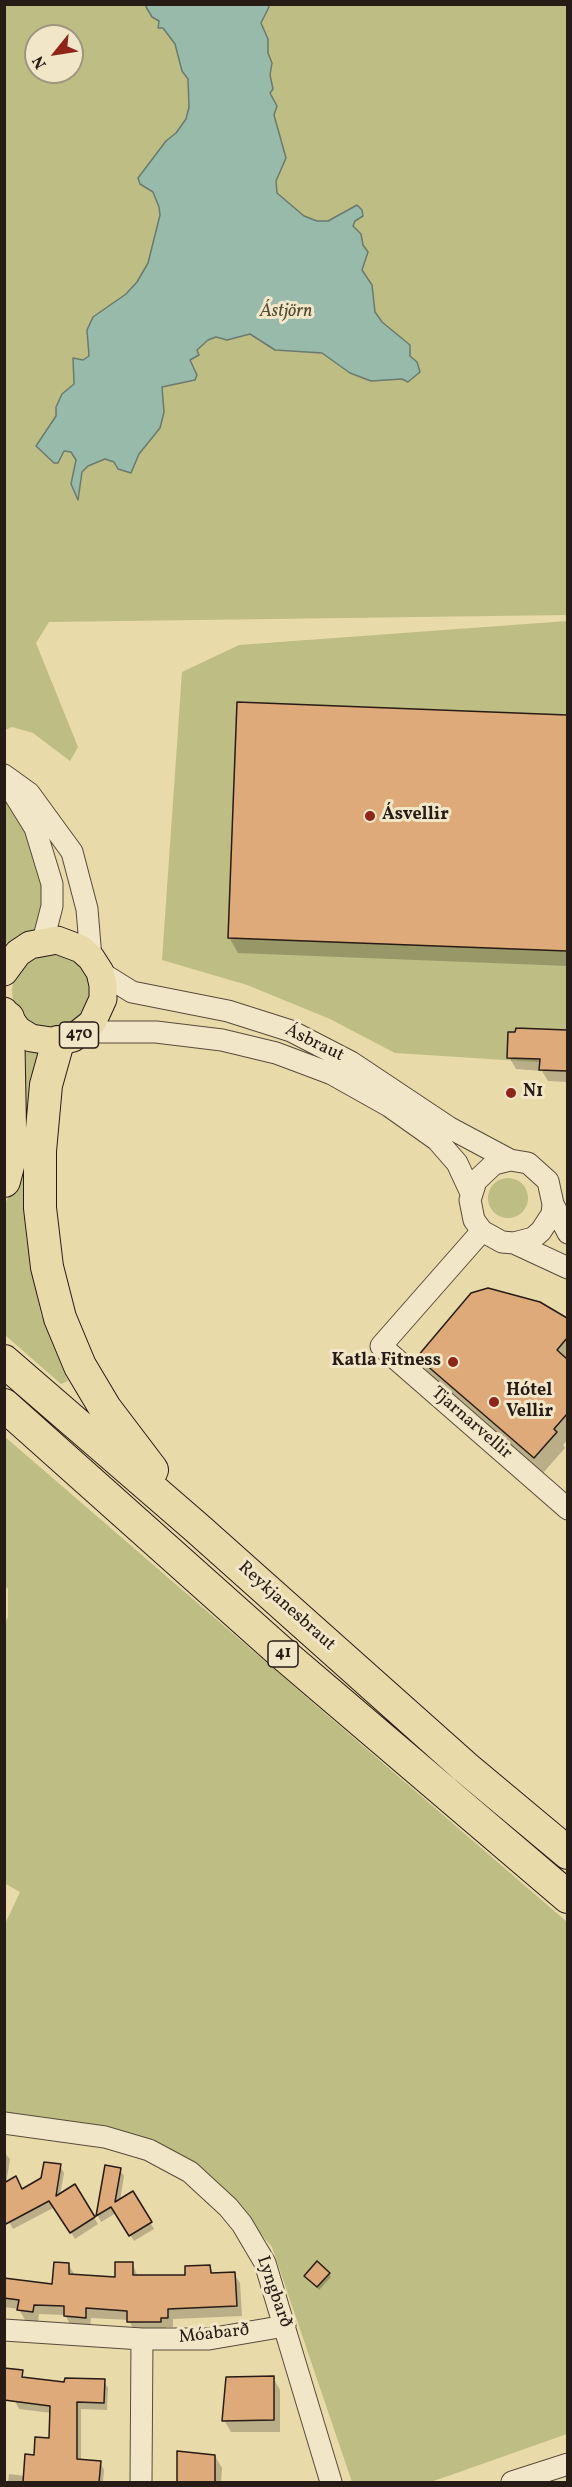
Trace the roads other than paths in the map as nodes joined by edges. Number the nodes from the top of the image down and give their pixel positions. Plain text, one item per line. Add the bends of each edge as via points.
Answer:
1 (4, 776) edge
2 (26, 944) edge
3 (95, 965) junction
4 (4, 972) edge
5 (6, 1015) edge
6 (70, 1037) junction
7 (510, 1160) junction
8 (4, 1181) edge
9 (471, 1192) junction
10 (554, 1204) junction
11 (482, 1231) junction
12 (567, 1233) edge
13 (514, 1243) junction
14 (567, 1268) edge
15 (4, 1361) edge
16 (4, 1405) edge
17 (567, 1509) edge
18 (197, 1528) junction
19 (567, 1853) edge
20 (567, 1897) edge
21 (4, 2123) edge
22 (285, 2326) junction
23 (4, 2331) edge
24 (142, 2339) junction
25 (562, 2471) edge
26 (141, 2482) edge
27 (331, 2482) edge
28 (512, 2482) edge

1 - 2 street via 35,828 52,884 52,906
1 - 3 street via 29,793 72,852 87,909
2 - 3 main road via 70,943
2 - 4 main road
3 - 6 main road, 470 via 103,985 99,1011
3 - 7 street, Ásbraut via 132,992 228,1011 291,1031 351,1062 450,1128
5 - 6 main road, 470 via 31,1038
5 - 8 highway via 10,1127
6 - 9 street, Ásbraut via 132,1031 188,1035 248,1046 310,1065 367,1092 437,1140 457,1163
6 - 18 highway via 46,1085 40,1151 42,1238 53,1295 69,1343 92,1387
7 - 9 street via 483,1172
7 - 10 street via 528,1163 543,1174
9 - 11 street via 471,1208
10 - 12 street
10 - 13 street via 541,1231 524,1242
11 - 13 street via 491,1238
11 - 17 street, Tjarnarvellir via 381,1346
13 - 14 street
15 - 18 highway, Reykjanesbraut / 41
16 - 20 highway, Reykjanesbraut / 41 via 283,1654
18 - 19 highway, Reykjanesbraut / 41
21 - 22 street, Lyngbarð via 127,2142 190,2172 228,2207 254,2243 273,2284
22 - 24 street, Móabarð via 209,2339
22 - 27 street, Lyngbarð
23 - 24 street, Móabarð
24 - 26 street
25 - 28 street

